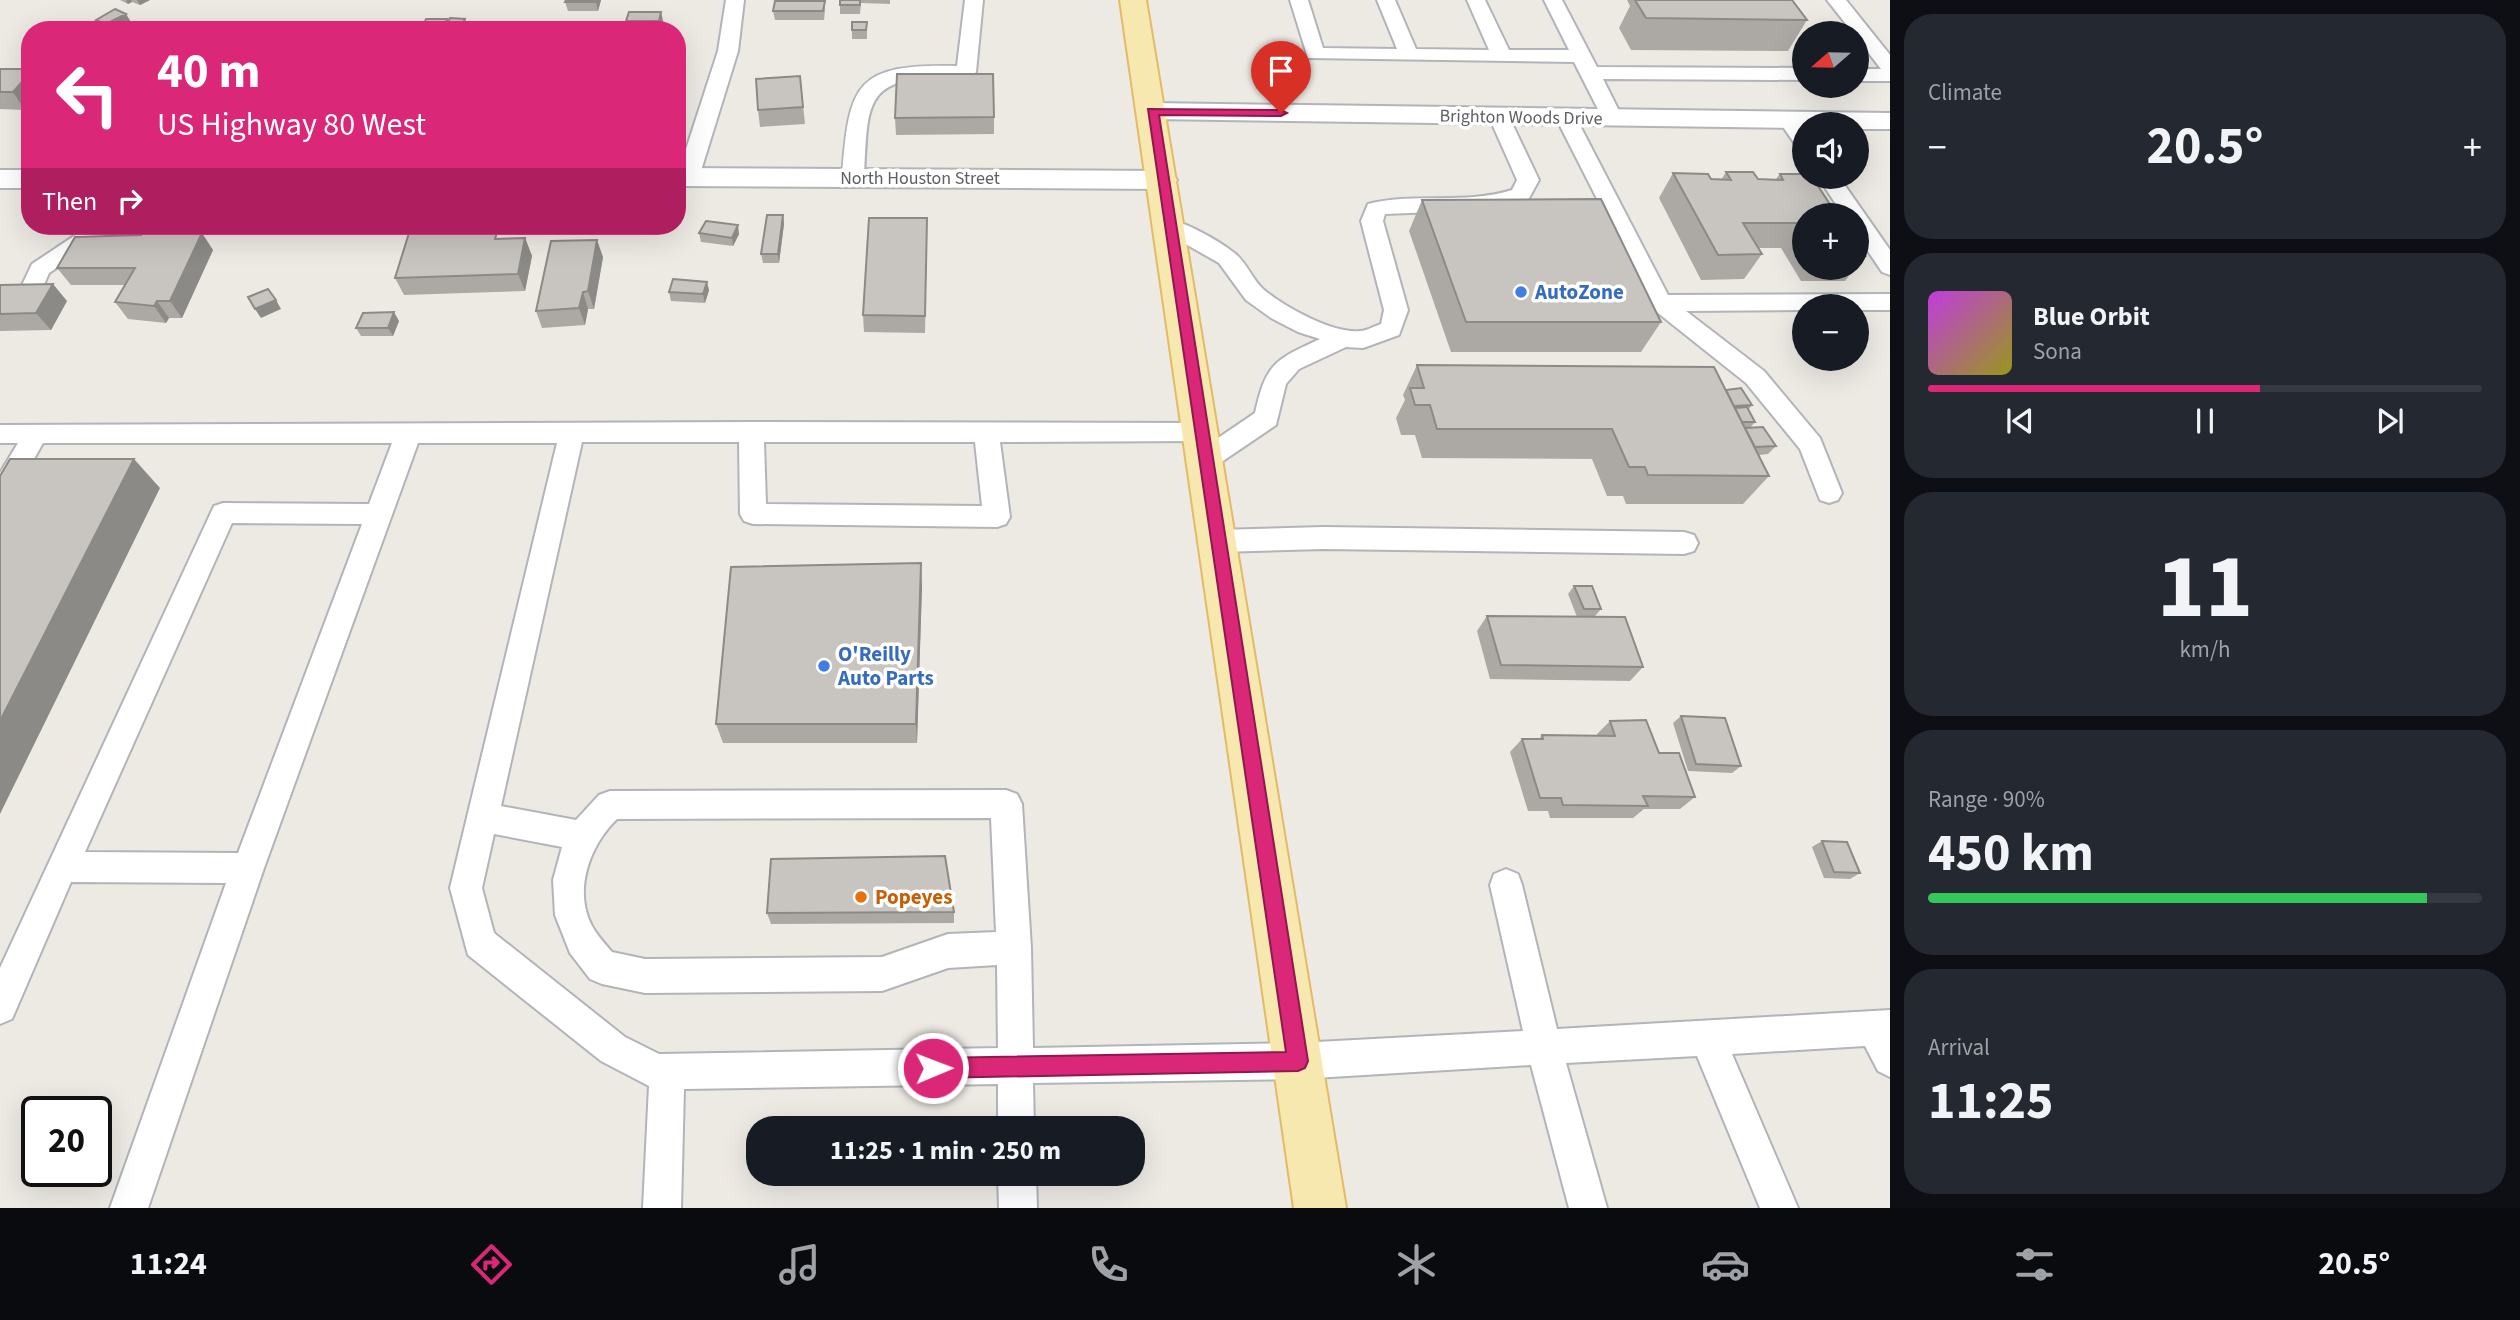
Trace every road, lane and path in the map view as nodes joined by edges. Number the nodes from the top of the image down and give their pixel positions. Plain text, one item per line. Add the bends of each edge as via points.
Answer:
1 (735, 0) edge
2 (974, 0) edge
3 (1133, 0) edge
4 (1298, 0) edge
5 (1386, 0) edge
6 (1476, 0) edge
7 (1553, 0) edge
8 (1836, 0) edge
9 (1409, 55) junction
10 (1502, 56) junction
11 (1586, 65) junction
12 (1890, 68) edge
13 (1792, 74) edge
14 (1869, 75) edge
15 (1890, 75) edge
16 (1152, 111) junction
17 (1499, 117) junction
18 (1566, 118) junction
19 (1613, 119) junction
20 (1890, 121) edge
21 (1869, 123) edge
22 (1792, 132) edge
23 (686, 166) edge
24 (686, 177) edge
25 (853, 178) junction
26 (0, 179) edge
27 (21, 179) edge
28 (1162, 180) junction
29 (1169, 225) junction
30 (91, 235) edge
31 (107, 235) edge
32 (1869, 236) edge
33 (95, 254) edge
34 (1890, 267) edge
35 (26, 302) edge
36 (1890, 302) edge
37 (1661, 303) junction
38 (1343, 338) junction
39 (751, 431) junction
40 (986, 431) junction
41 (409, 432) junction
42 (572, 432) junction
43 (0, 434) edge
44 (36, 434) junction
45 (1203, 446) junction
46 (1829, 493) dead end
47 (0, 496) edge
48 (380, 514) junction
49 (1218, 541) junction
50 (1684, 543) dead end
51 (482, 817) junction
52 (584, 836) junction
53 (62, 867) junction
54 (248, 868) junction
55 (1506, 885) dead end
56 (1014, 948) junction
57 (0, 1007) edge
58 (1883, 1028) edge
59 (1707, 1037) junction
60 (1544, 1047) junction
61 (1890, 1059) edge
62 (1298, 1061) junction
63 (1013, 1067) junction
64 (667, 1072) junction
65 (1015, 1116) edge
66 (1017, 1186) edge
67 (129, 1208) edge
68 (662, 1208) edge
69 (1018, 1208) edge
70 (1320, 1208) edge
71 (1588, 1208) edge
72 (1779, 1208) edge

1 - 23 lane via 728,51
2 - 25 lane via 966,72 916,71 879,82 866,93 856,128
3 - 16 main road
4 - 9 lane via 1315,54
5 - 9 lane
6 - 10 lane
7 - 11 lane
8 - 12 lane
9 - 10 lane
10 - 11 lane
11 - 13 lane
11 - 19 lane
14 - 15 lane
16 - 17 street, Brighton Woods Drive
16 - 28 main road
17 - 18 street, Brighton Woods Drive
17 - 38 lane via 1528,180 1520,195 1502,202 1401,203 1376,209 1372,221 1396,310 1391,329 1363,340
18 - 19 street, Brighton Woods Drive
18 - 37 lane
19 - 22 street, Brighton Woods Drive
20 - 21 street, Brighton Woods Drive
24 - 25 street, North Houston Street
25 - 28 street, North Houston Street
26 - 27 street
28 - 29 main road
29 - 38 lane via 1227,258 1254,294 1279,312
29 - 45 main road
30 - 35 lane via 40,269
31 - 33 lane
32 - 34 lane
36 - 37 lane
37 - 46 lane via 1755,377 1811,445
38 - 45 lane via 1290,363 1274,382 1267,418
39 - 40 lane
39 - 40 lane via 753,514 997,517
39 - 42 lane
40 - 45 lane
41 - 42 lane
41 - 44 lane
41 - 48 lane
42 - 51 lane
43 - 44 lane
44 - 47 lane
45 - 49 main road
48 - 53 lane via 223,513
48 - 54 lane
49 - 50 lane
49 - 62 main road
51 - 52 lane
51 - 64 lane via 466,888 480,943 613,1049 657,1072
52 - 56 lane via 574,855 568,891 577,931 602,967 645,976 882,974 948,951
52 - 56 lane via 593,819 610,805 1006,804
53 - 54 lane
53 - 57 lane
54 - 67 lane
55 - 60 lane
56 - 63 lane
58 - 59 lane
58 - 61 lane
59 - 60 lane
59 - 72 lane
60 - 62 lane
60 - 71 lane
62 - 63 lane
62 - 70 main road
63 - 64 lane
63 - 65 lane
64 - 68 lane
66 - 69 lane

